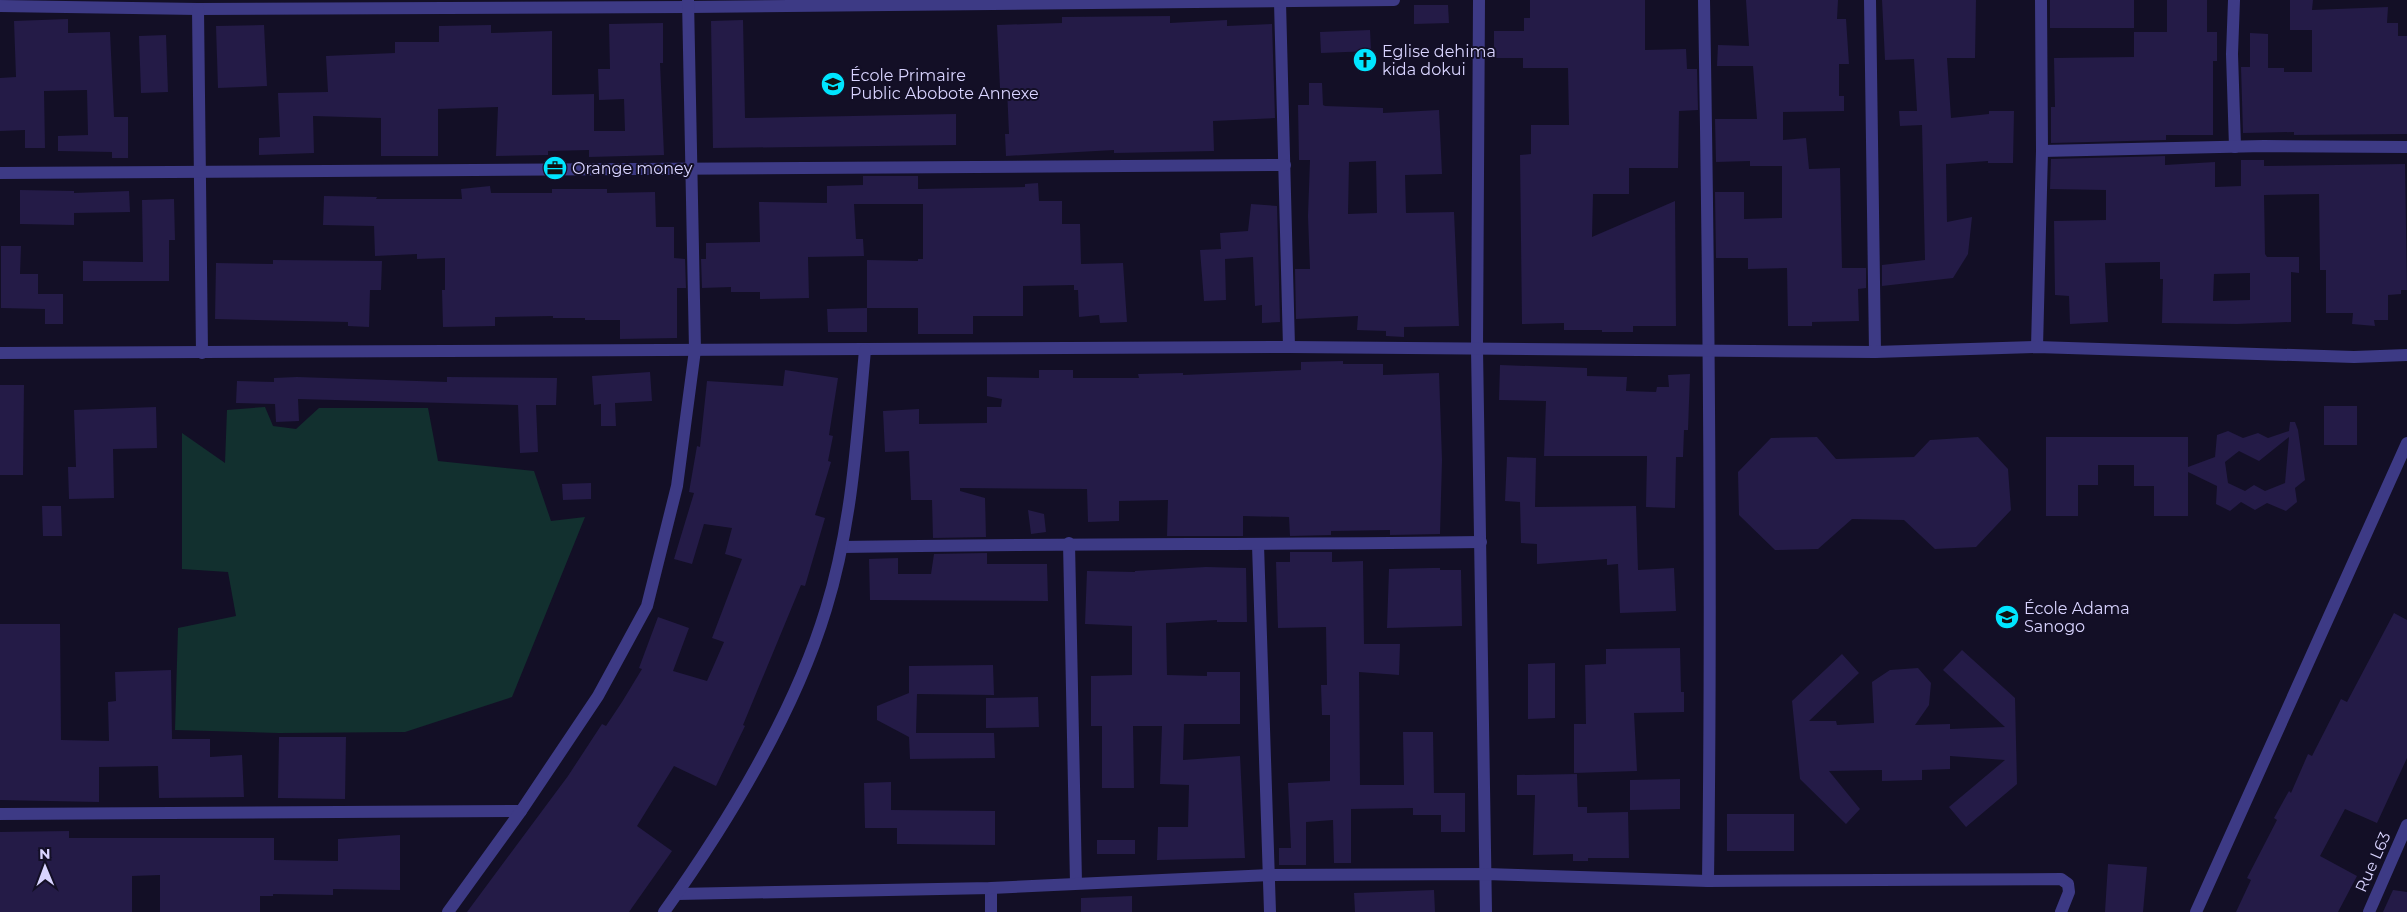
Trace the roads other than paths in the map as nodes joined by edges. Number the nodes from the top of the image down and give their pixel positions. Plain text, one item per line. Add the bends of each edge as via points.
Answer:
1 (1394, 0) edge
2 (1478, 0) edge
3 (1704, 0) edge
4 (1870, 0) edge
5 (2041, 0) edge
6 (2234, 0) edge
7 (979, 2) edge
8 (1280, 2) junction
9 (688, 3) edge
10 (0, 6) edge
11 (198, 9) junction
12 (2407, 146) edge
13 (2235, 147) junction
14 (2042, 151) junction
15 (1285, 165) junction
16 (201, 171) junction
17 (691, 171) junction
18 (0, 174) edge
19 (1289, 347) junction
20 (2037, 347) junction
21 (1477, 349) junction
22 (695, 350) junction
23 (865, 350) junction
24 (1710, 350) junction
25 (1875, 352) junction
26 (0, 353) edge
27 (202, 353) junction
28 (2407, 355) edge
29 (2407, 444) edge
30 (1481, 542) junction
31 (1069, 543) junction
32 (1258, 545) junction
33 (842, 547) junction
34 (521, 811) junction
35 (0, 814) edge
36 (2407, 825) edge
37 (1486, 874) junction
38 (1270, 875) junction
39 (1708, 881) junction
40 (1076, 883) junction
41 (991, 888) junction
42 (677, 894) junction
43 (448, 912) edge
44 (664, 912) edge
45 (991, 912) edge
46 (1270, 912) edge
47 (1486, 912) edge
48 (2061, 912) edge
49 (2196, 912) edge
50 (2369, 912) edge

1 - 8 street
2 - 21 street
3 - 24 street
4 - 25 street
5 - 14 street
6 - 13 street
7 - 8 street
7 - 9 street
8 - 15 street
9 - 11 street
9 - 17 street
10 - 11 street
11 - 16 street
12 - 13 street
13 - 14 street
14 - 20 street
15 - 17 street
15 - 19 street
16 - 17 street
16 - 18 street
16 - 27 street
17 - 22 street
19 - 21 street
19 - 23 street
20 - 25 street
20 - 28 street via 2354,357
21 - 24 street
21 - 30 street
22 - 23 street
22 - 27 street
22 - 34 street via 677,486 647,606 598,696
23 - 33 street via 855,460
24 - 25 street
24 - 39 street
26 - 27 street
29 - 49 street
30 - 32 street
30 - 37 street
31 - 32 street
31 - 33 street
31 - 40 street
32 - 38 street
33 - 42 street via 826,609 791,700 745,787
34 - 35 street
34 - 43 street
36 - 50 street, Rue L63
37 - 38 street
37 - 39 street
37 - 47 street
38 - 40 street
38 - 46 street
39 - 48 street via 2061,879 2068,884 2069,892
40 - 41 street
41 - 42 street
41 - 45 street
42 - 44 street

